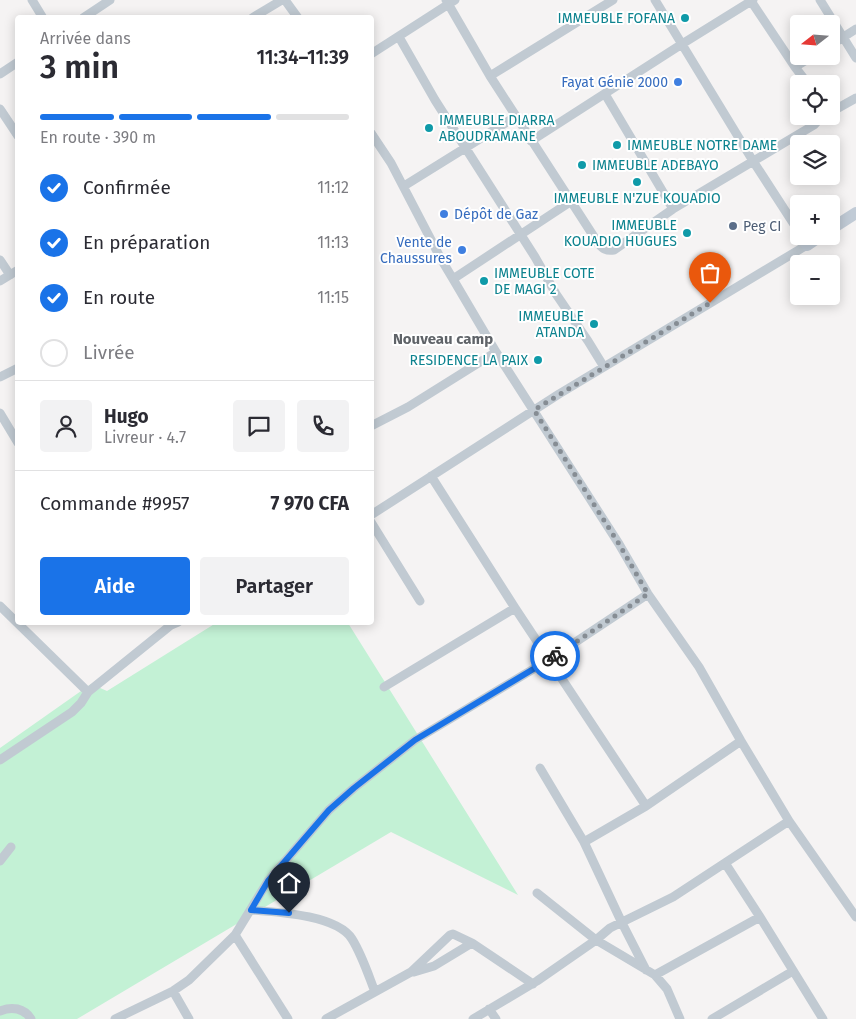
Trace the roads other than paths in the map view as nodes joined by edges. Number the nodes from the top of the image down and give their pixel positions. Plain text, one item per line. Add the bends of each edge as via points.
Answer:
1 (32, 0) edge
2 (110, 0) edge
3 (284, 0) edge
4 (613, 0) edge
5 (654, 0) edge
6 (820, 0) edge
7 (450, 1) edge
8 (752, 1) edge
9 (41, 15) edge
10 (88, 15) edge
11 (257, 15) edge
12 (296, 15) edge
13 (856, 29) edge
14 (399, 37) junction
15 (844, 37) junction
16 (840, 39) edge
17 (682, 44) junction
18 (374, 52) edge
19 (856, 58) edge
20 (15, 64) edge
21 (798, 65) edge
22 (795, 67) junction
23 (0, 74) edge
24 (801, 75) edge
25 (490, 76) junction
26 (605, 94) junction
27 (856, 98) edge
28 (840, 107) edge
29 (0, 109) edge
30 (516, 117) junction
31 (814, 125) edge
32 (15, 132) edge
33 (374, 138) edge
34 (531, 141) junction
35 (465, 149) junction
36 (753, 161) junction
37 (404, 186) junction
38 (570, 202) junction
39 (673, 209) junction
40 (856, 213) edge
41 (790, 218) edge
42 (840, 223) edge
43 (520, 235) junction
44 (796, 245) edge
45 (0, 260) edge
46 (14, 273) edge
47 (453, 279) junction
48 (0, 281) edge
49 (496, 352) junction
50 (604, 367) junction
51 (15, 370) edge
52 (0, 377) edge
53 (534, 410) junction
54 (0, 413) edge
55 (374, 424) edge
56 (15, 437) edge
57 (431, 476) junction
58 (374, 513) edge
59 (374, 527) edge
60 (648, 594) junction
61 (420, 601) dead end
62 (0, 606) edge
63 (515, 608) junction
64 (15, 621) edge
65 (19, 625) edge
66 (171, 625) edge
67 (550, 659) junction
68 (384, 686) dead end
69 (88, 692) junction
70 (741, 741) junction
71 (0, 760) edge
72 (540, 768) dead end
73 (646, 806) junction
74 (789, 821) junction
75 (584, 842) junction
76 (11, 847) dead end
77 (0, 861) edge
78 (725, 863) junction
79 (538, 893) dead end
80 (251, 910) junction
81 (760, 917) junction
82 (856, 917) edge
83 (622, 923) junction
84 (234, 935) junction
85 (596, 940) junction
86 (472, 944) junction
87 (646, 970) junction
88 (793, 971) junction
89 (411, 972) junction
90 (656, 975) junction
91 (532, 984) junction
92 (173, 990) junction
93 (375, 992) junction
94 (489, 1009) junction
95 (0, 1011) edge
96 (31, 1019) edge
97 (115, 1019) edge
98 (190, 1019) edge
99 (288, 1019) edge
100 (326, 1019) edge
101 (473, 1019) edge
102 (496, 1019) edge
103 (680, 1019) edge
104 (712, 1019) edge
105 (823, 1019) edge

1 - 9 street
2 - 10 street
3 - 11 street
3 - 12 street
4 - 25 street
5 - 17 street
6 - 15 street
7 - 14 street
7 - 25 street
8 - 17 street
8 - 22 street
13 - 15 street
14 - 18 street
14 - 35 street
15 - 16 street
15 - 19 street
17 - 26 street
17 - 36 street
20 - 23 street
21 - 22 street
22 - 24 street
25 - 30 street
26 - 34 street
26 - 39 street
27 - 28 street
29 - 32 street
30 - 34 street
30 - 35 street
31 - 36 street
33 - 37 street
34 - 38 street
35 - 37 street
35 - 43 street
36 - 39 street
36 - 41 street
37 - 47 street
38 - 39 street via 598,243 608,251
38 - 43 street
40 - 42 street
43 - 47 street
43 - 50 street
44 - 50 street
45 - 46 street
46 - 48 street
47 - 49 street
49 - 53 street
49 - 55 street
50 - 53 street
51 - 52 street
53 - 57 street
53 - 60 street
54 - 56 street
57 - 58 street
57 - 63 street
59 - 61 street
60 - 67 street
60 - 70 street via 698,667
62 - 64 street
63 - 67 street
63 - 68 street
65 - 69 street
66 - 69 street
67 - 73 street
67 - 80 street via 415,740 354,788 329,810 268,881
69 - 71 street via 72,712
70 - 73 street
70 - 74 street
72 - 75 street
73 - 75 street
74 - 78 street
74 - 82 street
75 - 83 street
76 - 77 street
78 - 81 street
78 - 83 street via 673,897
79 - 85 street
80 - 84 street
80 - 93 street via 298,915 344,929 358,951
81 - 88 street
81 - 90 street
83 - 85 street
83 - 87 street
84 - 92 street via 189,980
84 - 99 street
85 - 87 street
85 - 91 street
86 - 89 street via 434,966
86 - 89 street via 450,935
86 - 91 street
87 - 90 street
88 - 104 street
88 - 105 street
89 - 93 street
90 - 103 street via 667,988
91 - 94 street
92 - 97 street
92 - 98 street
93 - 100 street
94 - 101 street
94 - 102 street
95 - 96 street via 19,1008

